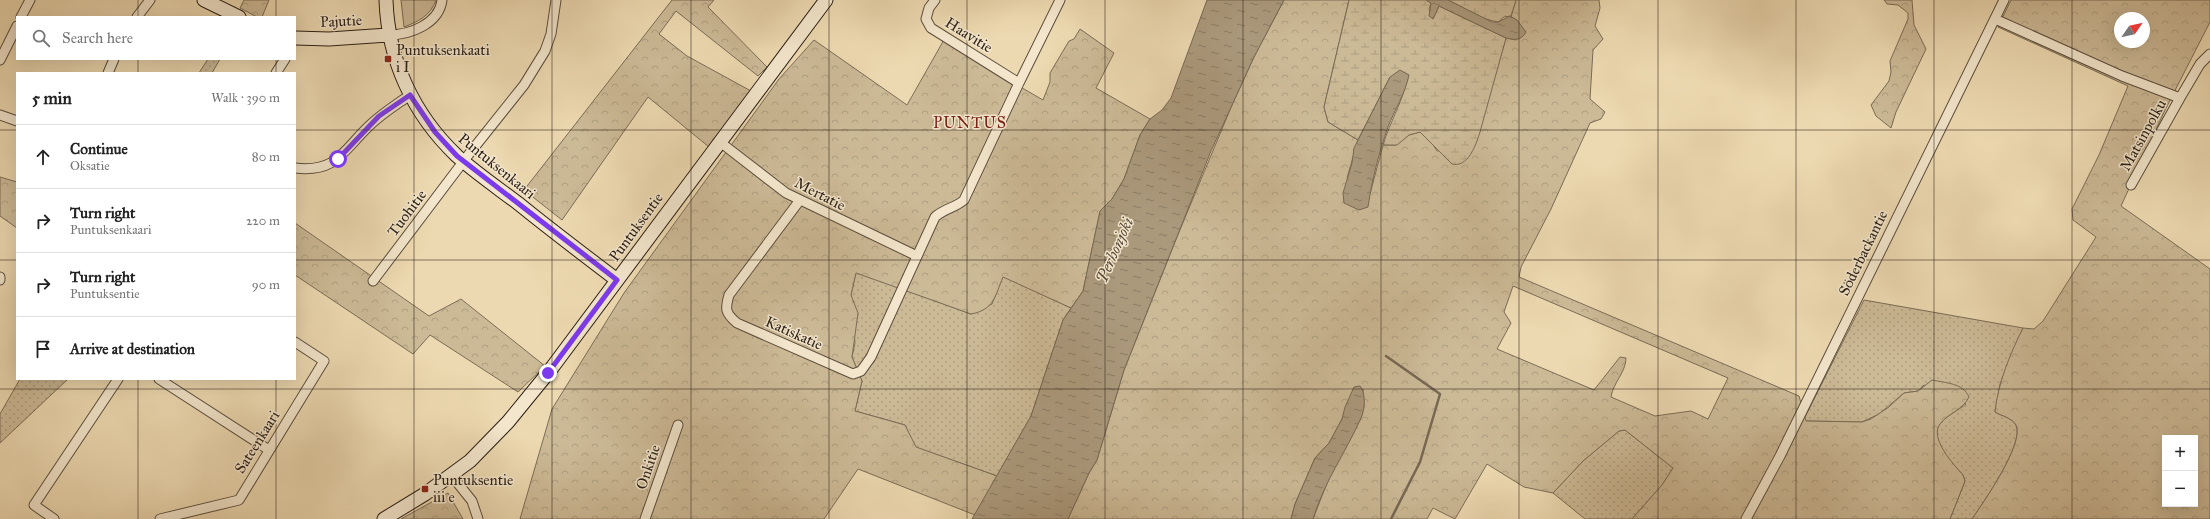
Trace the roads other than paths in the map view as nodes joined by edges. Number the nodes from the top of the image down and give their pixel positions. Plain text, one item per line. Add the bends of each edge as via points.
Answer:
1 (30, 0) edge
2 (150, 0) edge
3 (204, 0) edge
4 (386, 0) edge
5 (442, 0) edge
6 (556, 0) edge
7 (826, 0) edge
8 (935, 0) edge
9 (1060, 0) edge
10 (2004, 0) edge
11 (22, 16) edge
12 (138, 16) edge
13 (237, 16) edge
14 (1995, 19) junction
15 (16, 28) edge
16 (388, 35) junction
17 (296, 40) edge
18 (2210, 54) edge
19 (0, 60) edge
20 (114, 60) edge
21 (284, 60) edge
22 (108, 72) edge
23 (277, 72) edge
24 (1019, 83) junction
25 (410, 95) junction
26 (2180, 98) junction
27 (0, 115) edge
28 (16, 121) edge
29 (720, 142) junction
30 (463, 161) junction
31 (296, 168) edge
32 (2131, 185) dead end
33 (800, 200) junction
34 (917, 256) junction
35 (617, 280) junction
36 (373, 281) dead end
37 (296, 343) edge
38 (117, 380) edge
39 (161, 380) edge
40 (678, 425) dead end
41 (269, 450) junction
42 (452, 476) junction
43 (54, 519) edge
44 (160, 519) edge
45 (384, 519) edge
46 (478, 519) edge
47 (645, 519) edge
48 (1746, 519) edge

1 - 11 street
2 - 12 street
3 - 13 street
4 - 16 street, Puntuksenkaari
5 - 16 street via 437,14 419,29
6 - 30 street, Tuohitie via 545,51 536,67 507,108
7 - 29 street, Puntuksentie
8 - 24 street, Haavitie via 926,19 931,28
9 - 24 street
10 - 14 street, Söderbackantie
14 - 26 street, Matsinpolku via 2122,76
14 - 48 street, Söderbackantie via 1780,456
15 - 19 street
16 - 17 street, Pajutie
16 - 25 street, Puntuksenkaari
18 - 26 street, Matsinpolku via 2200,64
20 - 22 street
21 - 23 street
24 - 34 street via 964,200 960,204 944,209 935,217
25 - 30 street, Puntuksenkaari via 435,132
25 - 31 street via 379,116 338,159 316,168
26 - 32 street, Matsinpolku
27 - 28 street
29 - 33 street, Mertatie via 786,193
29 - 35 street, Puntuksentie
30 - 35 street, Puntuksenkaari
30 - 36 street, Tuohitie
33 - 34 street, Mertatie
33 - 34 street, Katiskatie via 729,295 725,307 727,315 737,323 853,374 862,371 871,357
35 - 42 street, Puntuksentie via 508,422
37 - 41 street, Sateenkaari via 324,361
38 - 43 street via 34,505
39 - 41 street
40 - 47 street, Onkitie
41 - 44 street, Sateenkaari via 239,500
42 - 45 street, Puntuksentie
42 - 46 street via 472,501

